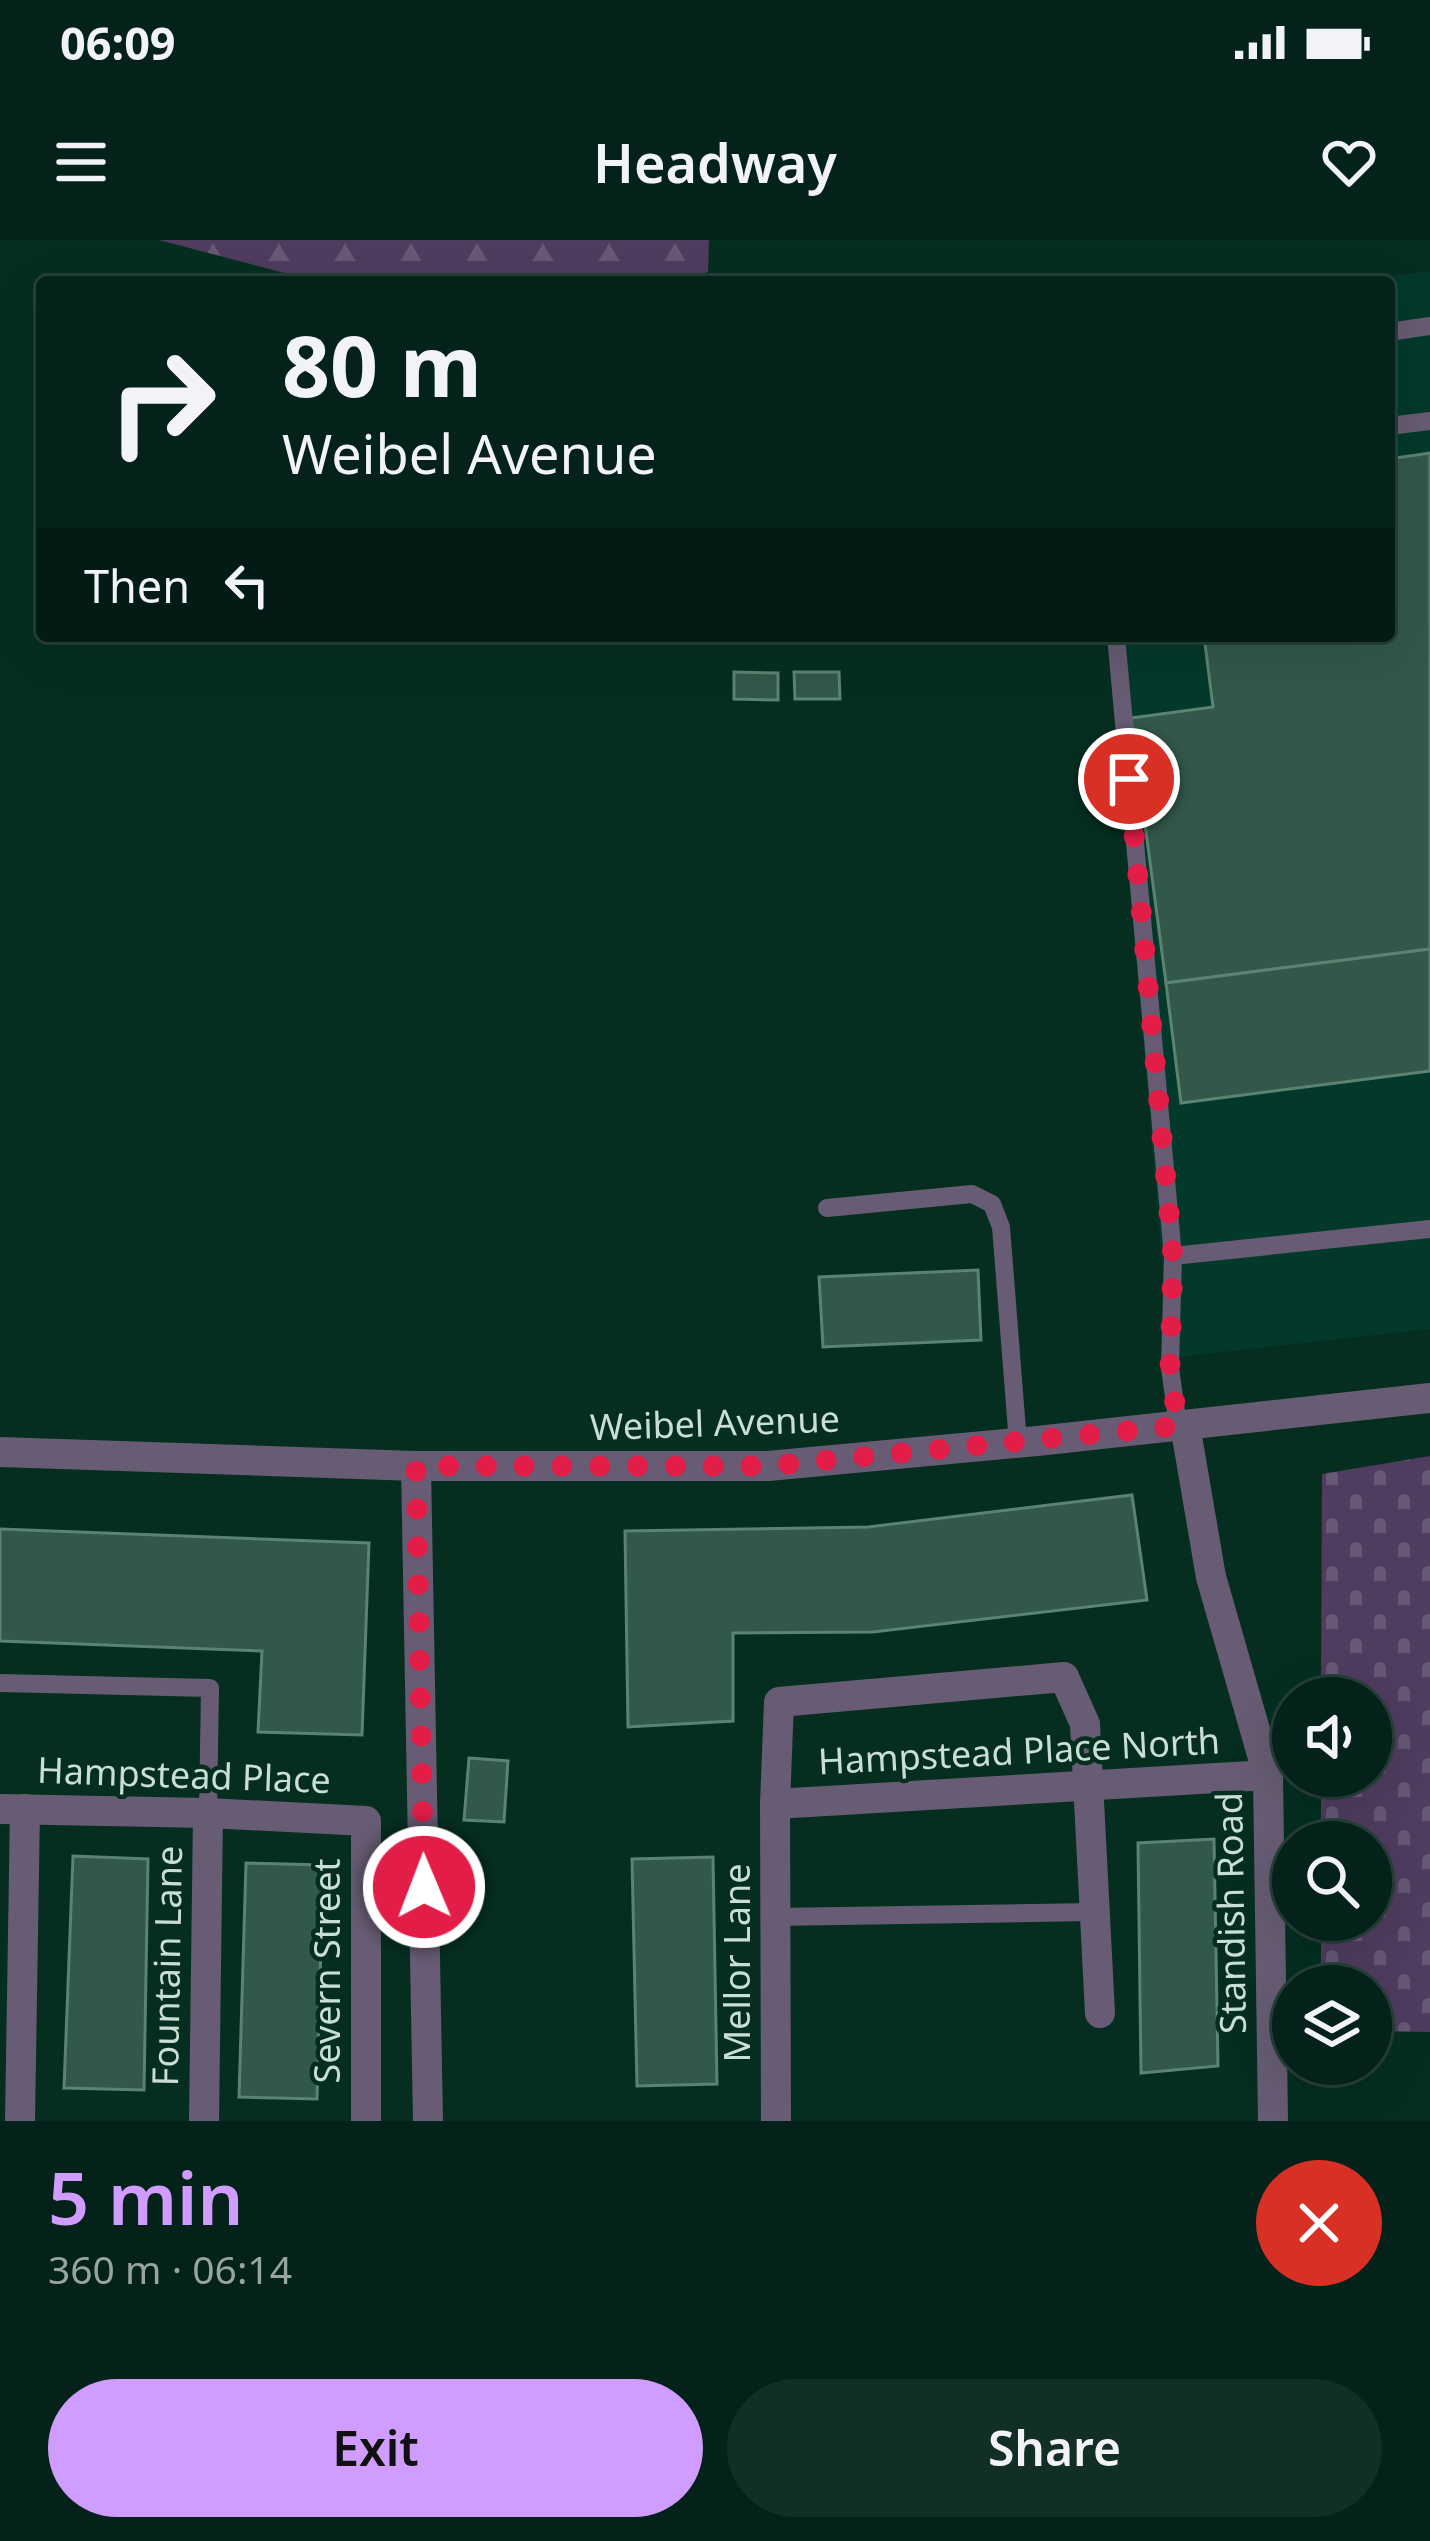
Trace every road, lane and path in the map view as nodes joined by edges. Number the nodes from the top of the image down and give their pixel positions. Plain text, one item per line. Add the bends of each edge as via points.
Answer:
1 (1430, 326) edge
2 (1395, 331) edge
3 (1430, 421) edge
4 (1395, 425) edge
5 (1117, 642) edge
6 (827, 1208) dead end
7 (1430, 1229) edge
8 (1173, 1256) junction
9 (1430, 1398) edge
10 (1182, 1425) junction
11 (1018, 1443) junction
12 (0, 1451) edge
13 (416, 1466) junction
14 (0, 1683) edge
15 (1268, 1775) junction
16 (1088, 1787) junction
17 (775, 1804) junction
18 (12, 1809) edge
19 (208, 1813) junction
20 (366, 1821) joint
21 (1094, 1912) junction
22 (775, 1917) junction
23 (1100, 2013) dead end
24 (20, 2121) edge
25 (204, 2121) edge
26 (366, 2121) edge
27 (428, 2121) edge
28 (776, 2121) edge
29 (1273, 2121) edge

1 - 2 lane
3 - 4 lane
5 - 8 lane
6 - 11 lane via 972,1194 992,1204 1001,1227
7 - 8 lane
8 - 10 lane via 1170,1368
9 - 10 street, Weibel Avenue
10 - 11 street, Weibel Avenue
10 - 15 street, Standish Road via 1211,1577
11 - 13 street, Weibel Avenue via 768,1466
12 - 13 street, Weibel Avenue
13 - 27 street
14 - 19 lane via 210,1688
15 - 16 street, Hampstead Place North
15 - 29 street, Standish Road
16 - 17 street, Hampstead Place North
16 - 17 street, Mellor Lane via 1085,1724 1064,1677 779,1702
16 - 21 street
17 - 22 street, Mellor Lane
18 - 19 street, Hampstead Place
18 - 24 street
19 - 20 street, Hampstead Place
19 - 25 street, Fountain Lane
20 - 26 street, Severn Street
21 - 22 lane
21 - 23 street
22 - 28 street, Mellor Lane

